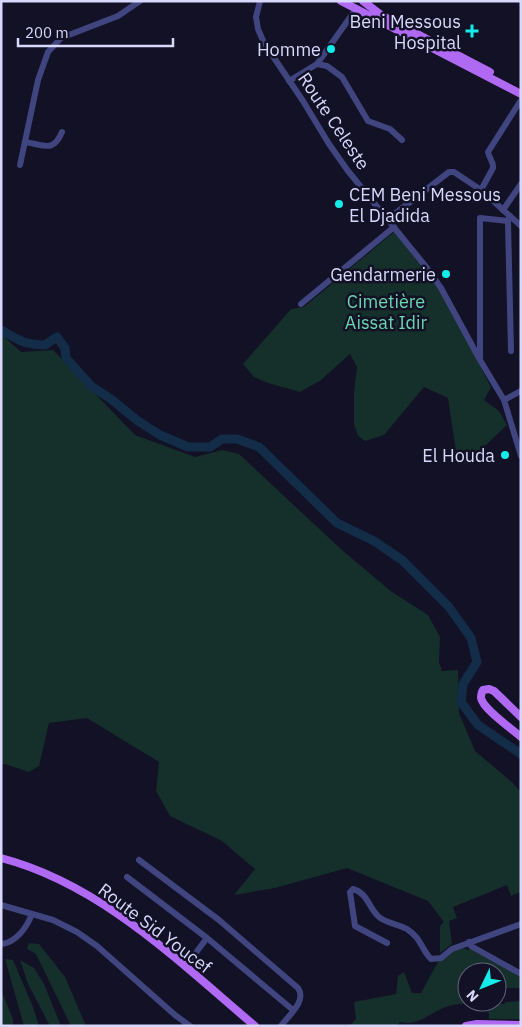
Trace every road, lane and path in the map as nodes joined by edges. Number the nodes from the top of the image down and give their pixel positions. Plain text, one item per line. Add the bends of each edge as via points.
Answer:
1 (140, 1) edge
2 (260, 1) edge
3 (341, 1) edge
4 (365, 3) edge
5 (352, 5) edge
6 (365, 13) junction
7 (317, 64) junction
8 (289, 81) junction
9 (521, 89) edge
10 (521, 94) edge
11 (521, 100) edge
12 (62, 132) dead end
13 (402, 140) dead end
14 (25, 142) junction
15 (20, 165) dead end
16 (521, 184) edge
17 (481, 190) junction
18 (503, 210) junction
19 (388, 219) junction
20 (509, 219) junction
21 (521, 226) edge
22 (394, 227) junction
23 (301, 304) dead end
24 (511, 351) dead end
25 (480, 360) junction
26 (521, 391) edge
27 (504, 400) junction
28 (521, 456) edge
29 (521, 717) edge
30 (521, 737) edge
31 (1, 858) edge
32 (139, 860) dead end
33 (127, 877) dead end
34 (1, 905) edge
35 (32, 914) junction
36 (521, 924) edge
37 (207, 938) junction
38 (469, 942) junction
39 (387, 943) dead end
40 (1, 944) edge
41 (184, 966) junction
42 (521, 974) edge
43 (293, 1010) junction
44 (511, 1025) edge
45 (521, 1025) edge
46 (190, 1026) edge
47 (255, 1026) edge
48 (281, 1026) edge
49 (466, 1026) edge

1 - 14 street via 118,16 61,38 53,45 44,58
2 - 8 street, Route Celeste via 256,17 258,29
3 - 5 main road
4 - 6 main road
4 - 9 main road
5 - 6 main road
5 - 7 street
6 - 10 main road
7 - 8 street
7 - 13 street via 327,66 342,77 368,121 390,129
8 - 19 street, Route Celeste via 348,171
11 - 17 street via 488,152 493,168
12 - 14 street via 52,146
14 - 15 street
16 - 18 street
17 - 18 street
17 - 19 street via 458,174 449,172
18 - 20 street
19 - 22 street, Route Celeste
20 - 21 street
20 - 24 street
20 - 25 street via 480,218
22 - 23 street
22 - 25 street, Route Celeste via 441,288
25 - 27 street, Route Celeste
26 - 27 street
27 - 28 street, Route Celeste
29 - 30 main road via 494,691 483,690 482,701
31 - 41 main road, Route Sid Youcef via 55,878 100,902
32 - 43 street via 219,920 298,988 302,993 301,1000
33 - 37 street
34 - 35 street
35 - 40 street via 18,936
35 - 46 street via 53,920 97,946
36 - 38 street
37 - 41 street
37 - 43 street
38 - 39 street via 441,958 432,958 419,939 378,916 369,902 352,889 354,926
38 - 42 street
41 - 47 main road, Route Sid Youcef
43 - 48 street
44 - 45 main road
44 - 49 main road

